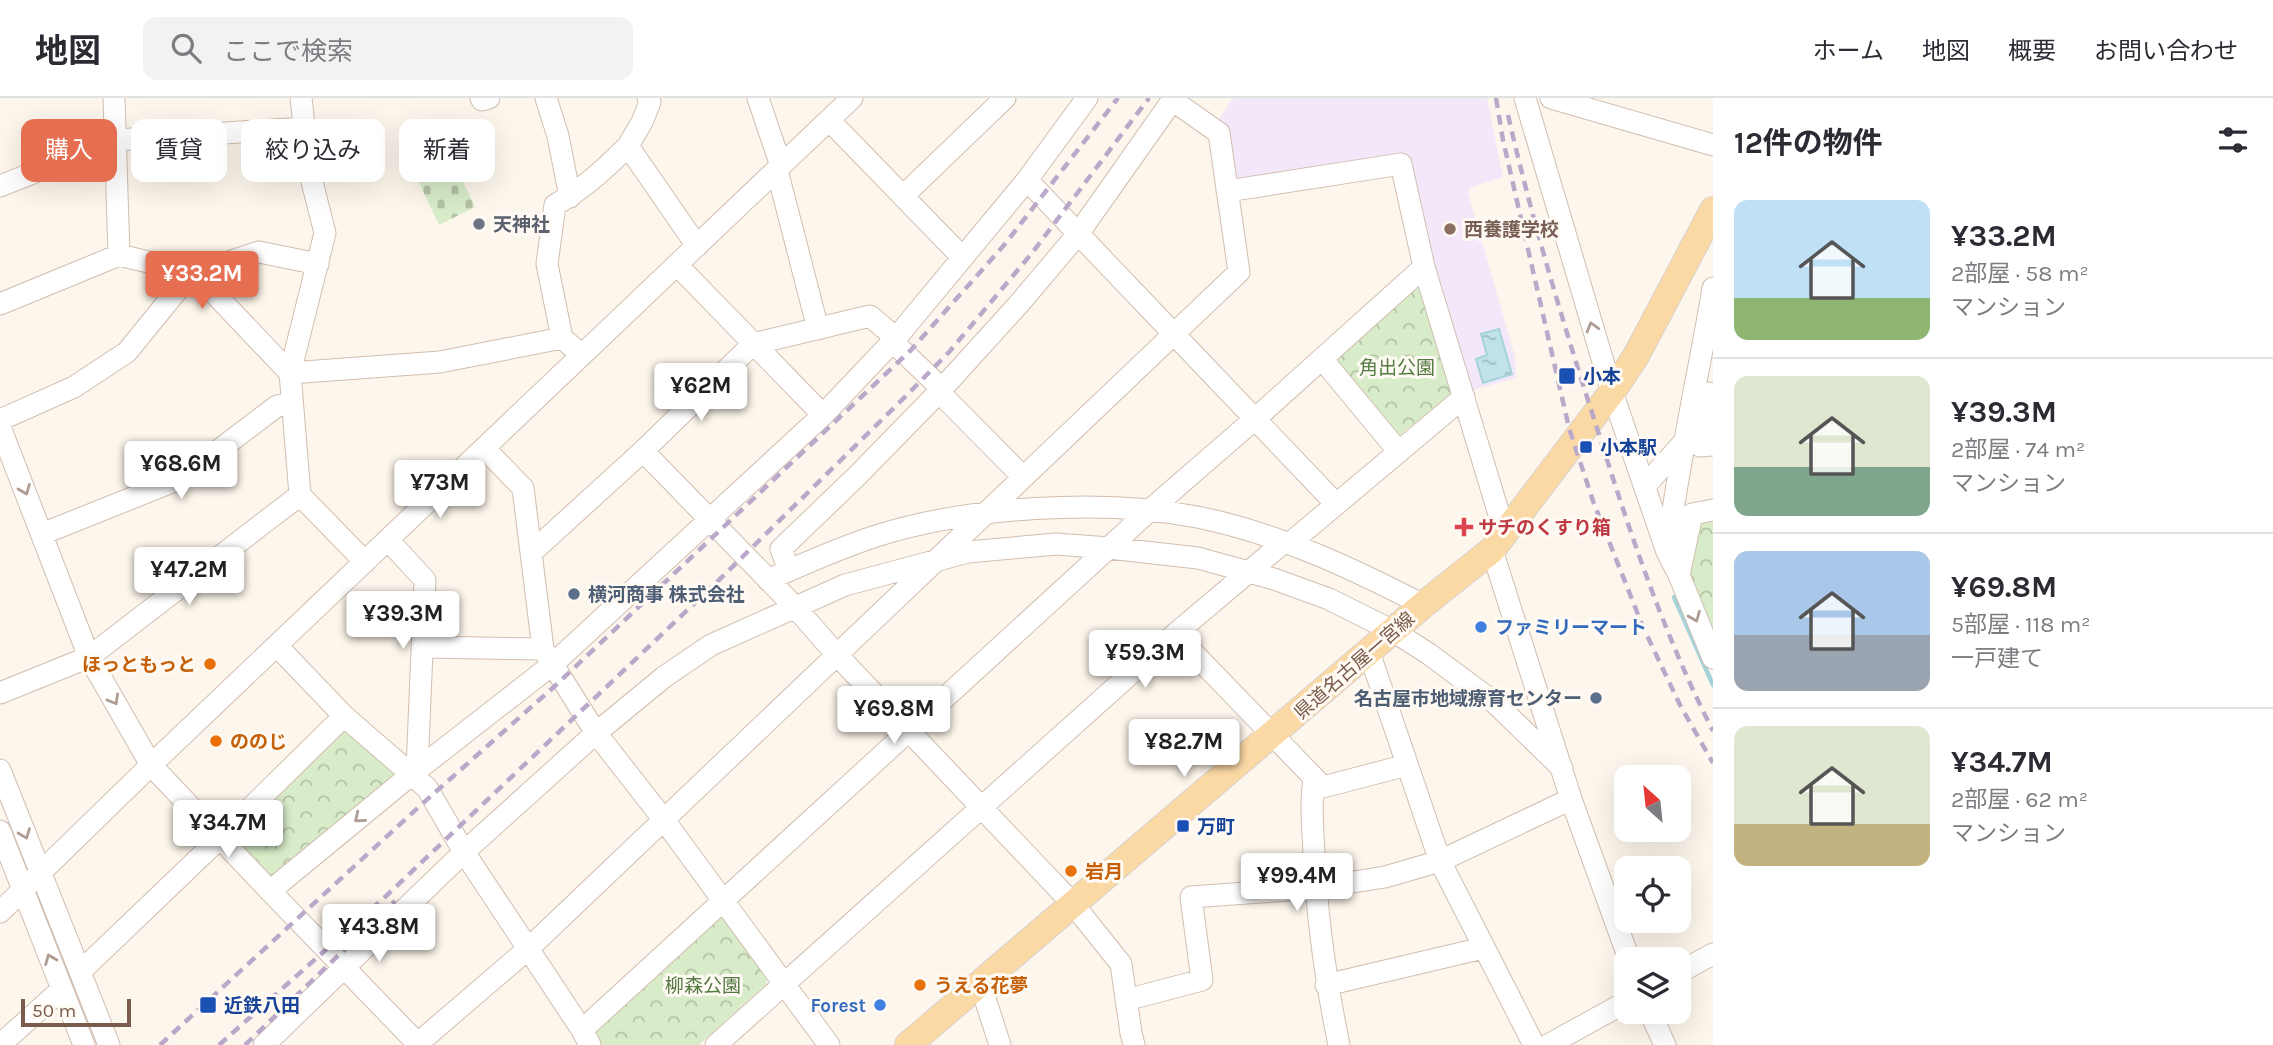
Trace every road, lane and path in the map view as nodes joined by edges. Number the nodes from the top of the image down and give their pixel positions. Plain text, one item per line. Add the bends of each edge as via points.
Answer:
1 (114, 98) edge
2 (301, 98) edge
3 (481, 98) edge
4 (489, 98) edge
5 (546, 98) edge
6 (758, 98) edge
7 (1005, 98) edge
8 (1525, 98) edge
9 (1551, 98) edge
10 (650, 99) edge
11 (850, 99) edge
12 (1173, 99) edge
13 (1077, 102) edge
14 (1595, 104) edge
15 (115, 119) edge
16 (303, 119) edge
17 (829, 120) junction
18 (241, 132) edge
19 (117, 140) edge
20 (1713, 145) edge
21 (628, 146) junction
22 (779, 168) junction
23 (21, 178) edge
24 (117, 178) edge
25 (1027, 180) junction
26 (312, 182) edge
27 (0, 186) edge
28 (1227, 191) junction
29 (570, 197) junction
30 (903, 197) junction
31 (1713, 210) edge
32 (1078, 234) junction
33 (697, 246) junction
34 (119, 255) junction
35 (962, 257) junction
36 (318, 264) junction
37 (677, 265) junction
38 (1424, 267) junction
39 (193, 272) junction
40 (1713, 288) edge
41 (0, 304) edge
42 (818, 329) junction
43 (1174, 334) junction
44 (562, 338) junction
45 (894, 340) junction
46 (752, 344) junction
47 (582, 355) junction
48 (1322, 359) junction
49 (1713, 370) edge
50 (290, 373) junction
51 (940, 391) junction
52 (1612, 392) junction
53 (1464, 397) junction
54 (292, 403) junction
55 (823, 415) junction
56 (1256, 418) junction
57 (0, 420) edge
58 (0, 427) edge
59 (1683, 443) junction
60 (1713, 445) edge
61 (484, 448) junction
62 (643, 451) junction
63 (1399, 452) junction
64 (1023, 478) junction
65 (1645, 486) junction
66 (300, 495) junction
67 (1336, 504) junction
68 (1150, 510) junction
69 (1713, 510) edge
70 (984, 514) junction
71 (710, 519) junction
72 (42, 534) junction
73 (388, 540) junction
74 (1498, 542) junction
75 (1286, 543) junction
76 (1109, 548) junction
77 (1667, 552) junction
78 (531, 553) junction
79 (937, 561) junction
80 (365, 562) junction
81 (789, 570) junction
82 (1248, 572) junction
83 (1679, 575) junction
84 (768, 580) junction
85 (1423, 605) junction
86 (795, 607) junction
87 (1393, 631) junction
88 (1175, 634) junction
89 (277, 646) junction
90 (424, 647) junction
91 (1368, 652) junction
92 (837, 655) junction
93 (89, 657) junction
94 (548, 657) junction
95 (1713, 658) edge
96 (0, 693) edge
97 (344, 716) junction
98 (909, 732) junction
99 (596, 733) junction
100 (1273, 735) junction
101 (151, 765) junction
102 (1407, 765) junction
103 (1562, 768) junction
104 (0, 770) edge
105 (414, 772) junction
106 (1314, 779) junction
107 (1571, 799) junction
108 (981, 808) junction
109 (664, 820) junction
110 (0, 831) edge
111 (220, 838) junction
112 (464, 852) junction
113 (1440, 861) junction
114 (40, 874) junction
115 (1315, 888) junction
116 (270, 891) junction
117 (23, 892) junction
118 (723, 900) junction
119 (1073, 904) junction
120 (0, 912) edge
121 (1625, 947) edge
122 (1483, 948) junction
123 (528, 949) junction
124 (1713, 954) edge
125 (1691, 966) edge
126 (343, 968) junction
127 (81, 971) junction
128 (980, 983) junction
129 (784, 985) junction
130 (1326, 985) junction
131 (62, 989) junction
132 (1126, 1000) junction
133 (1614, 1009) edge
134 (1655, 1024) edge
135 (586, 1038) edge
136 (0, 1045) edge
137 (84, 1045) edge
138 (109, 1045) edge
139 (264, 1045) edge
140 (417, 1045) edge
141 (716, 1045) edge
142 (829, 1045) edge
143 (908, 1045) edge
144 (1000, 1045) edge
145 (1134, 1045) edge
146 (1339, 1045) edge
147 (1534, 1045) edge
148 (1548, 1045) edge
149 (1665, 1045) edge

1 - 15 street
2 - 16 street
3 - 4 street
5 - 29 street
6 - 22 street
7 - 30 street
52 -> 8 street
9 - 14 street
10 - 21 street
11 - 17 street
12 - 28 street via 1219,133
12 - 32 street
13 - 25 street
14 - 20 street
17 - 22 street
17 - 30 street
18 - 19 street
21 - 29 street
21 - 33 street
22 - 33 street
22 - 42 street
23 - 27 street
24 - 34 street
25 - 32 street
25 - 35 street
26 - 36 street via 325,233
28 - 38 street via 1401,164
28 - 43 street via 1239,272
29 - 44 street via 555,205 547,264
30 - 35 street
31 - 52 main road, 県道名古屋一宮線 via 1636,356
32 - 43 street
32 - 51 street
33 - 37 street
34 - 39 street
34 - 41 street
35 - 45 street
36 - 39 street via 259,252
36 - 50 street
37 - 46 street
37 - 47 street
38 - 48 street
38 - 53 street
39 - 50 street
39 - 57 street via 127,352 74,387
40 - 59 street
42 - 45 street via 870,316
42 - 46 street
43 - 56 street
43 - 64 street
44 - 47 street
44 - 50 street via 440,362
45 - 51 street
45 - 55 street
46 - 55 street
46 - 62 street
47 - 61 street
48 - 56 street
48 - 63 street
49 - 60 street via 1700,446
50 - 54 street
51 - 64 street
51 - 81 street via 781,549
52 - 65 street
52 - 74 main road, 県道名古屋一宮線
53 - 63 street
53 - 74 street
54 - 66 street
54 - 72 street via 277,405 182,478
55 - 71 street
56 - 67 street
56 - 68 street
58 -> 72 street
59 - 65 street
59 - 77 street
61 - 73 street
61 - 78 street via 523,488
62 - 71 street
62 - 78 street
63 - 67 street
64 - 70 street
65 - 77 street
66 - 80 street
66 - 93 street
67 - 75 street
68 - 70 street via 1046,507
68 - 75 street via 1198,517
68 - 76 street
69 - 83 street via 1692,514
70 - 79 street
70 - 81 street via 876,536
71 - 84 street
71 - 94 street
72 - 93 street
73 - 80 street
73 - 90 street via 425,580
74 - 85 main road, 県道名古屋一宮線
74 - 103 street
75 - 82 street
75 - 85 street via 1368,576
76 - 79 street via 1056,544 968,552
76 - 82 street via 1198,558
76 - 98 street
77 - 83 street
78 - 94 street
79 - 86 street via 845,585
79 - 92 street
80 - 89 street
81 - 84 street
82 - 87 street via 1329,599
82 - 88 street
83 -> 95 street
84 - 86 street
85 - 87 main road, 県道名古屋一宮線
86 - 92 street
86 - 99 street via 711,645
87 - 91 main road, 県道名古屋一宮線
87 - 103 street via 1495,703
88 - 100 street
88 - 108 street
89 - 97 street
89 - 101 street
90 - 94 street
90 - 105 street
91 - 100 main road, 県道名古屋一宮線
91 - 102 street
92 - 98 street
92 - 109 street
93 - 96 street
93 -> 101 street
94 - 99 street
94 - 105 street
97 - 105 street
97 - 111 street
98 - 108 street
98 - 118 street
99 - 109 street
99 - 112 street
100 - 106 street
100 - 119 main road, 県道名古屋一宮線
101 - 111 street
101 - 114 street
102 - 106 street via 1323,787
102 - 113 street
103 - 107 street
104 -> 114 street
105 - 112 street
105 -> 116 street
106 - 115 street
107 - 113 street
107 - 121 street
108 - 119 street
108 - 129 street
109 - 118 street
109 - 123 street
110 - 117 street
111 - 116 street
111 - 127 street
112 - 123 street
112 - 126 street
113 - 115 street via 1385,877
113 - 122 street
114 - 117 street
114 - 127 street
115 - 130 street
115 - 132 street via 1191,897 1202,980
116 - 126 street
117 - 120 street
131 -> 117 street
118 - 129 street
118 - 135 street
119 - 128 main road, 県道名古屋一宮線
119 - 132 street via 1121,964
122 - 130 street
122 - 147 street
123 - 135 street
123 - 140 street
124 - 125 street
126 - 139 street
126 - 140 street
127 - 138 street
128 - 143 main road, 県道名古屋一宮線
128 - 144 street
129 - 141 street
129 - 142 street
130 - 146 street
131 - 136 street
131 - 137 street
132 - 145 street
133 - 148 street
134 - 149 street

